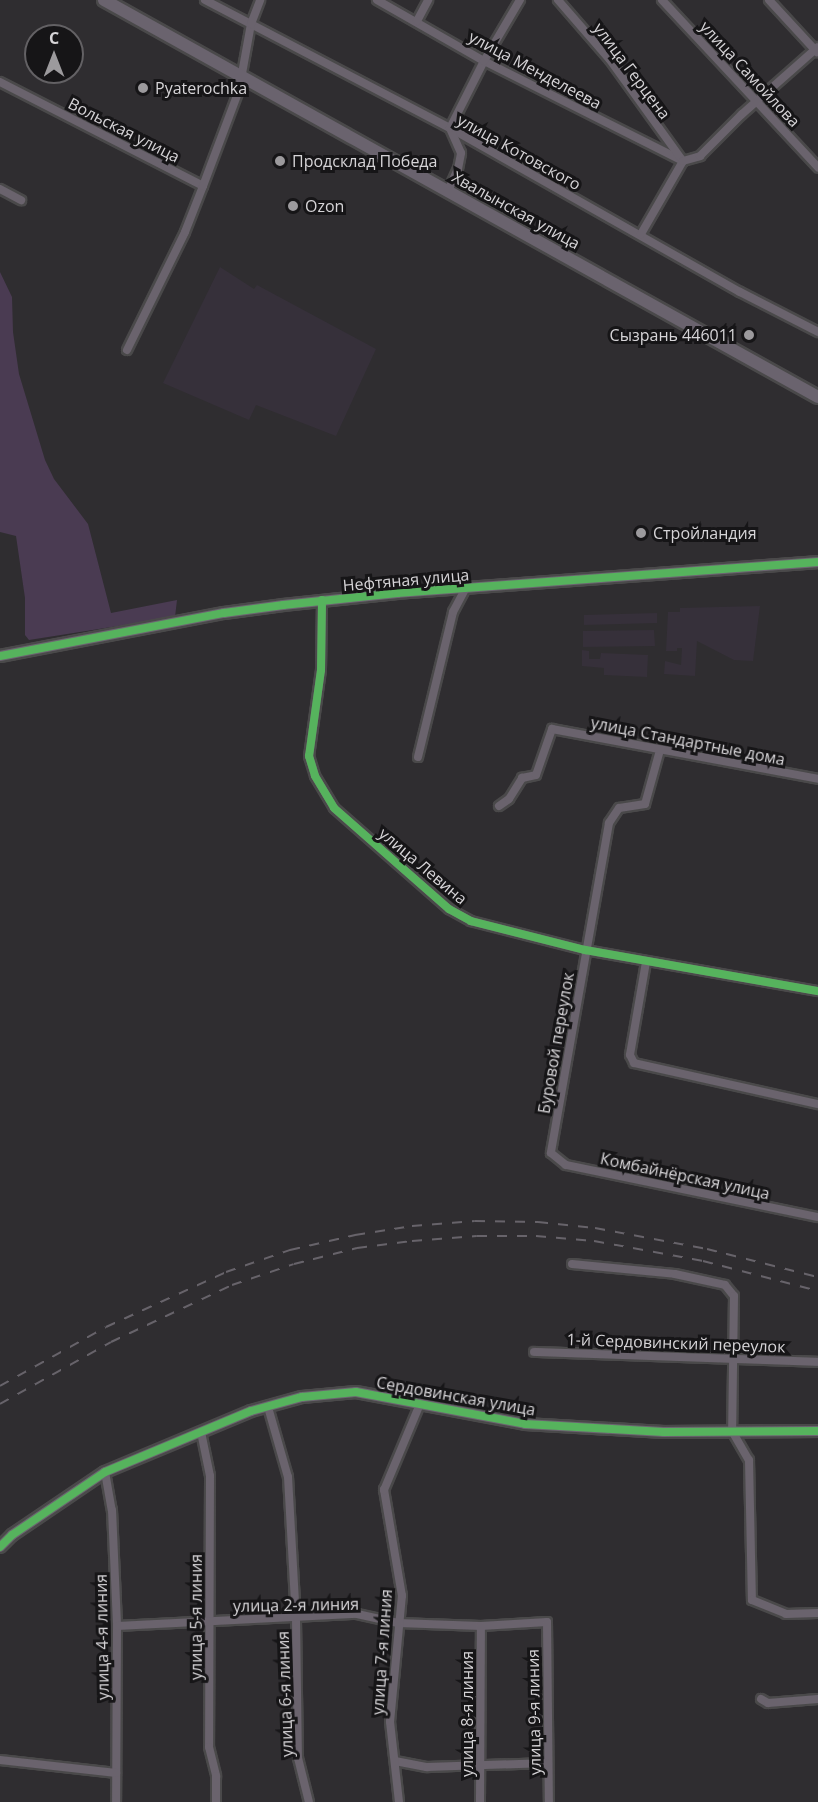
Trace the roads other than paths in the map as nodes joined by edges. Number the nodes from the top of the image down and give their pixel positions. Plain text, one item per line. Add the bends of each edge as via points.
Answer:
1 (104, 0) edge
2 (205, 0) edge
3 (260, 0) edge
4 (377, 0) edge
5 (428, 0) edge
6 (520, 0) edge
7 (558, 0) edge
8 (662, 0) edge
9 (769, 0) edge
10 (417, 21) junction
11 (251, 24) junction
12 (817, 50) edge
13 (483, 61) junction
14 (239, 75) junction
15 (0, 81) edge
16 (756, 101) junction
17 (450, 128) junction
18 (683, 161) junction
19 (818, 167) edge
20 (203, 186) junction
21 (0, 189) edge
22 (448, 191) junction
23 (21, 200) dead end
24 (641, 234) junction
25 (818, 332) edge
26 (127, 350) dead end
27 (818, 397) edge
28 (818, 561) edge
29 (466, 588) junction
30 (322, 600) junction
31 (0, 656) edge
32 (660, 750) junction
33 (418, 758) dead end
34 (818, 779) edge
35 (499, 806) dead end
36 (585, 950) junction
37 (646, 962) junction
38 (818, 991) edge
39 (818, 1104) edge
40 (551, 1153) joint
41 (818, 1217) edge
42 (572, 1264) dead end
43 (534, 1352) dead end
44 (733, 1359) junction
45 (818, 1362) edge
46 (420, 1404) junction
47 (268, 1407) junction
48 (732, 1431) junction
49 (818, 1431) edge
50 (201, 1432) junction
51 (105, 1472) junction
52 (0, 1547) edge
53 (818, 1613) edge
54 (296, 1619) junction
55 (209, 1620) junction
56 (547, 1622) joint
57 (398, 1623) junction
58 (117, 1626) junction
59 (481, 1626) junction
60 (761, 1699) dead end
61 (818, 1699) edge
62 (0, 1760) edge
63 (395, 1761) junction
64 (548, 1764) junction
65 (481, 1765) junction
66 (116, 1773) junction
67 (116, 1802) edge
68 (216, 1802) edge
69 (309, 1802) edge
70 (399, 1802) edge
71 (480, 1802) edge
72 (549, 1802) edge

1 - 14 main road, Хвалынская улица
2 - 11 street, улица Котовского
3 - 11 street
4 - 10 street, улица Менделеева
5 - 10 street
6 - 13 street
7 - 18 street, улица Герцена via 610,60
8 - 16 street, улица Самойлова
9 - 12 street
10 - 13 street, улица Менделеева
11 - 14 street
11 - 17 street, улица Котовского
12 - 16 street
13 - 17 street
13 - 18 street, улица Менделеева
14 - 20 street via 239,90
14 - 22 main road, Хвалынская улица
15 - 20 street, Вольская улица
16 - 18 street via 700,156
16 - 19 street, улица Самойлова
17 - 22 street via 461,153
17 - 24 street, улица Котовского
18 - 24 street
20 - 26 street via 185,232
21 - 23 street
22 - 27 main road, Хвалынская улица
24 - 25 street, улица Котовского
28 - 29 street, Нефтяная улица
29 - 30 street, Нефтяная улица
29 - 33 street via 453,612
30 - 31 street, Нефтяная улица via 224,613
30 - 36 street, улица Левина via 321,670 309,756 315,776 334,808 463,917
32 - 34 street, улица Стандартные дома
32 - 35 street, улица Стандартные дома via 552,729 536,775 522,778 509,799
32 - 36 street, Буровой переулок via 645,804 619,808 609,823
36 - 37 street, улица Левина
36 - 40 street, Буровой переулок
37 - 38 street, улица Левина
37 - 39 street via 630,1055 634,1063
40 - 41 street, Комбайнёрская улица via 566,1165
42 - 44 street via 675,1274 725,1285 734,1296
43 - 44 street, 1-й Сердовинский переулок
44 - 45 street, 1-й Сердовинский переулок
44 - 48 street
46 - 47 street, Сердовинская улица via 356,1392 302,1397
46 - 48 street, Сердовинская улица via 525,1424 664,1432
46 - 57 street, улица 7-я линия via 384,1490 402,1596
47 - 50 street, Сердовинская улица
47 - 54 street, улица 6-я линия via 288,1478
48 - 49 street, Сердовинская улица
48 - 53 street via 749,1460 752,1600 786,1614
50 - 51 street, Сердовинская улица
50 - 55 street, улица 5-я линия via 210,1476
51 - 52 street, Сердовинская улица
51 - 58 street, улица 4-я линия via 112,1509
54 - 55 street, улица 2-я линия
54 - 57 street, улица 2-я линия via 357,1614
54 - 69 street, улица 6-я линия via 298,1758
55 - 58 street, улица 2-я линия
55 - 68 street, улица 5-я линия via 209,1747 216,1776
56 - 59 street, улица 2-я линия
56 - 64 street, улица 9-я линия
57 - 59 street, улица 2-я линия
57 - 63 street, улица 7-я линия via 390,1722
58 - 66 street, улица 4-я линия
59 - 65 street, улица 8-я линия
60 - 61 street via 768,1703
62 - 66 street
63 - 65 street via 427,1767
63 - 70 street, улица 7-я линия
64 - 65 street
64 - 72 street, улица 9-я линия
65 - 71 street, улица 8-я линия
66 - 67 street, улица 4-я линия

